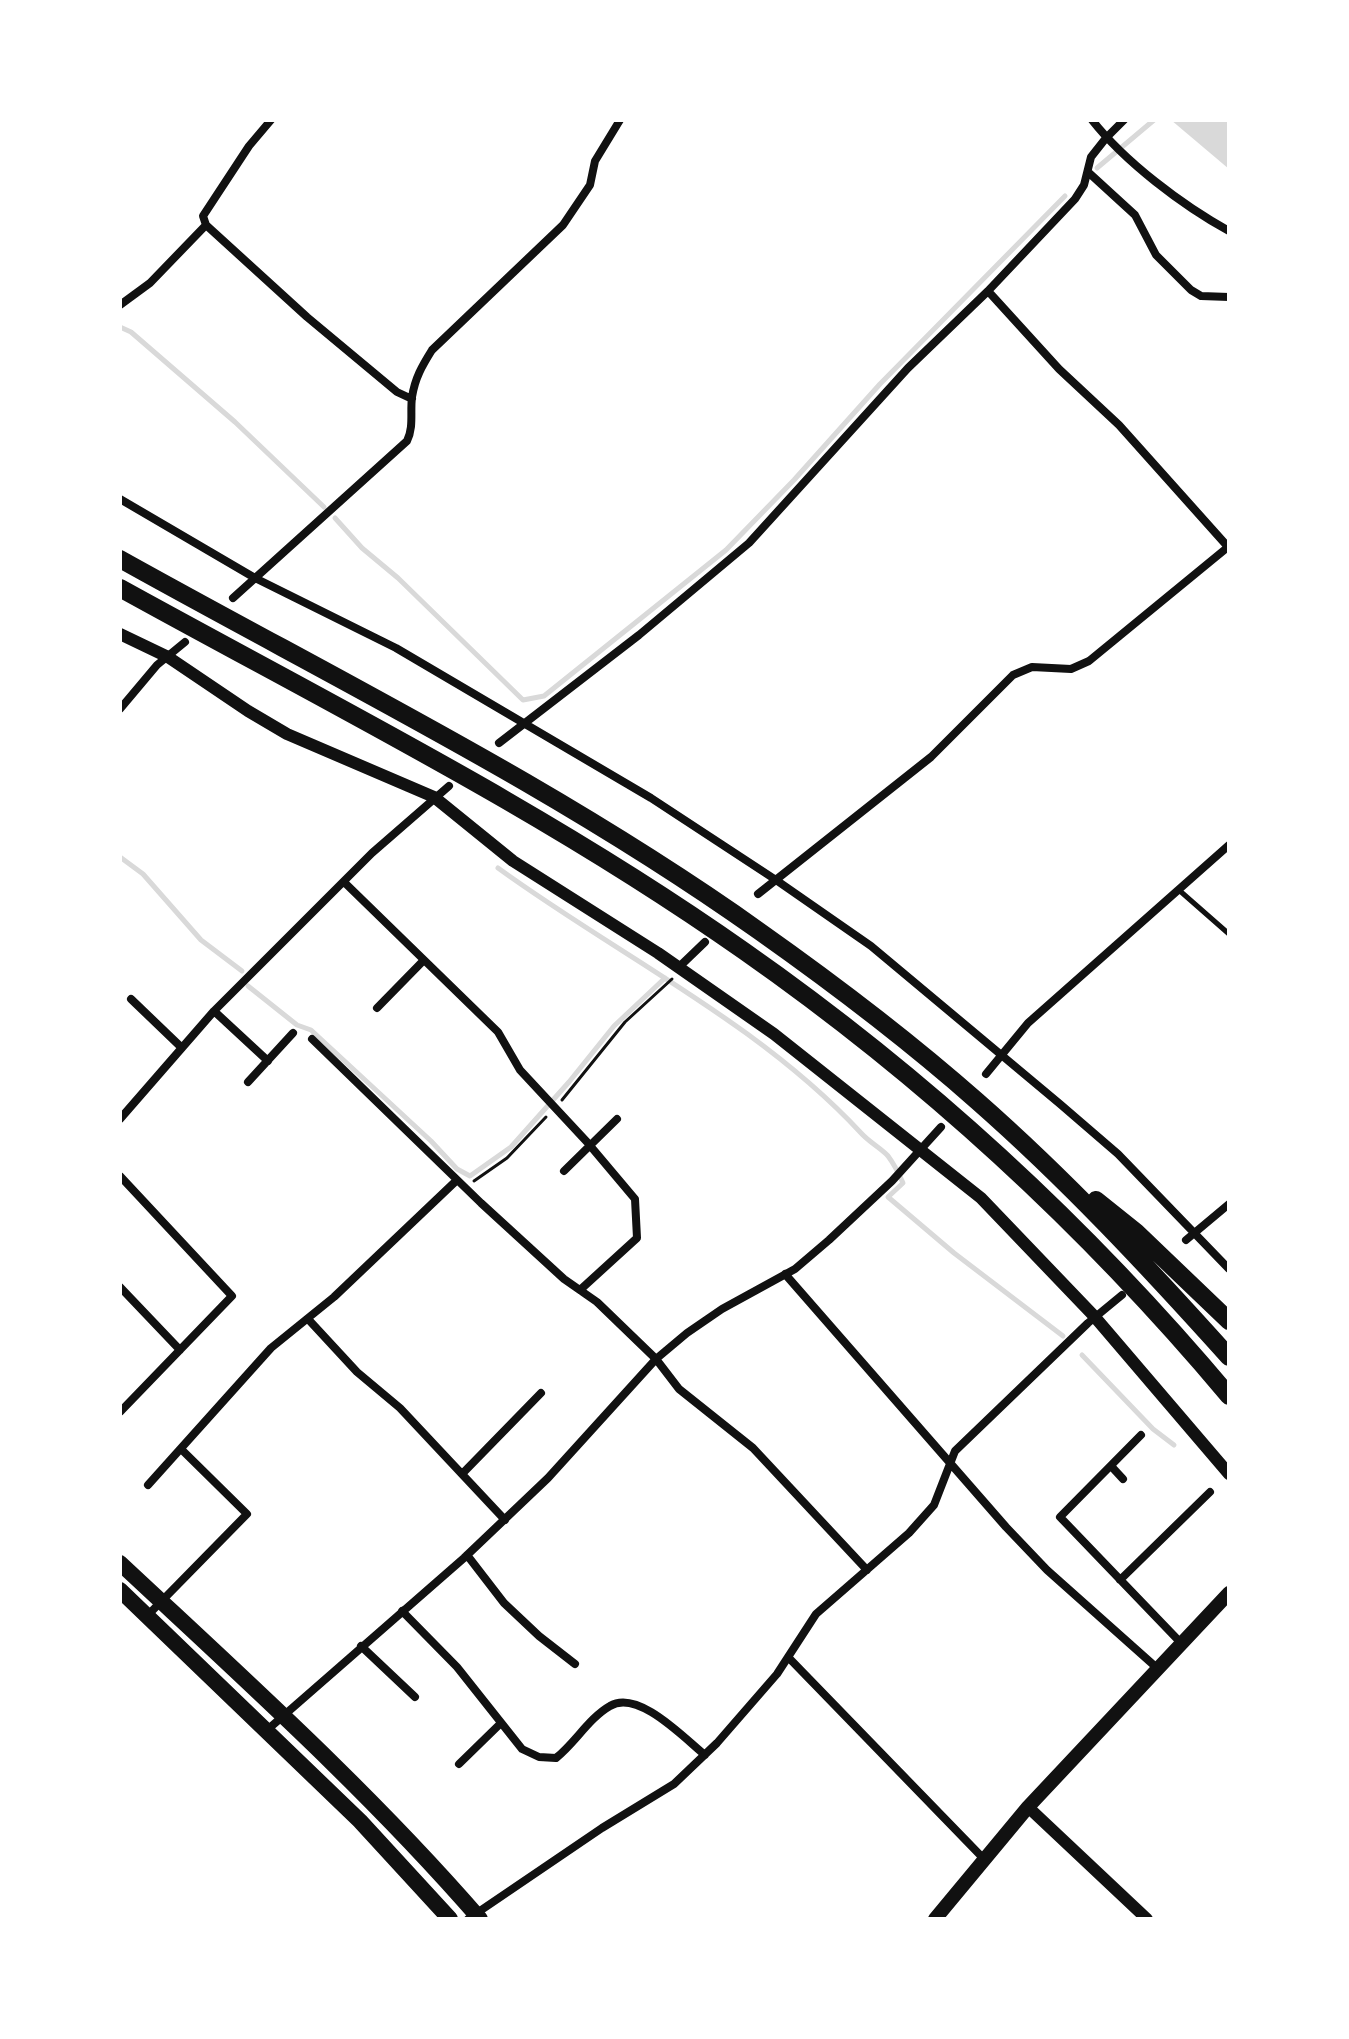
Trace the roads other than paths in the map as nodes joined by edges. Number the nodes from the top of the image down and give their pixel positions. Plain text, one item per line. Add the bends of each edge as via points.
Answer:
1 (271, 120) edge
2 (620, 120) edge
3 (1092, 120) edge
4 (1124, 120) edge
5 (1106, 138) junction
6 (1088, 172) junction
7 (206, 225) junction
8 (1229, 231) edge
9 (988, 291) junction
10 (1229, 297) edge
11 (120, 305) edge
12 (412, 399) junction
13 (120, 499) edge
14 (1229, 547) edge
15 (120, 559) edge
16 (255, 578) junction
17 (120, 588) edge
18 (233, 598) dead end
19 (120, 634) edge
20 (185, 642) dead end
21 (168, 657) junction
22 (120, 709) edge
23 (525, 723) junction
24 (499, 743) dead end
25 (449, 786) dead end
26 (434, 797) junction
27 (1229, 845) edge
28 (776, 880) junction
29 (344, 882) junction
30 (1180, 891) junction
31 (758, 894) dead end
32 (1229, 934) edge
33 (705, 942) dead end
34 (424, 960) junction
35 (679, 967) junction
36 (131, 999) dead end
37 (377, 1008) dead end
38 (214, 1011) junction
39 (293, 1033) dead end
40 (312, 1039) dead end
41 (182, 1048) junction
42 (1000, 1056) junction
43 (268, 1061) junction
44 (986, 1074) dead end
45 (248, 1082) dead end
46 (977, 1101) junction
47 (122, 1113) edge
48 (617, 1119) dead end
49 (941, 1127) dead end
50 (590, 1145) junction
51 (922, 1151) junction
52 (564, 1171) dead end
53 (120, 1176) edge
54 (457, 1180) junction
55 (1229, 1204) edge
56 (1190, 1236) junction
57 (1229, 1269) edge
58 (785, 1274) junction
59 (120, 1287) edge
60 (580, 1290) junction
61 (1122, 1295) dead end
62 (1094, 1316) junction
63 (308, 1319) junction
64 (1229, 1321) edge
65 (180, 1350) junction
66 (1229, 1357) edge
67 (656, 1359) junction
68 (541, 1393) dead end
69 (1229, 1396) edge
70 (120, 1412) edge
71 (1141, 1435) dead end
72 (181, 1449) junction
73 (950, 1463) junction
74 (1111, 1466) junction
75 (462, 1474) junction
76 (1229, 1474) edge
77 (1123, 1479) dead end
78 (148, 1485) dead end
79 (1210, 1492) dead end
80 (505, 1520) junction
81 (467, 1555) junction
82 (120, 1563) edge
83 (867, 1570) junction
84 (1120, 1580) junction
85 (120, 1590) edge
86 (1229, 1593) edge
87 (161, 1601) junction
88 (402, 1611) junction
89 (147, 1616) junction
90 (1181, 1643) junction
91 (361, 1646) junction
92 (788, 1657) junction
93 (575, 1664) dead end
94 (1157, 1668) junction
95 (415, 1697) dead end
96 (283, 1716) junction
97 (501, 1723) junction
98 (266, 1732) junction
99 (705, 1755) junction
100 (459, 1764) dead end
101 (1028, 1807) junction
102 (983, 1858) junction
103 (474, 1917) edge
104 (450, 1919) edge
105 (935, 1919) edge
106 (1147, 1919) edge

1 - 7 street via 203,216
2 - 12 street via 595,161 590,185 563,225 432,350 417,373
3 - 5 street
4 - 5 street
5 - 6 street via 1091,157
5 - 8 street via 1181,202
6 - 9 street via 1075,199
6 - 10 street via 1135,215 1156,255 1191,290 1201,296
7 - 11 street via 150,283
7 - 12 street via 318,327
9 - 14 street
9 - 23 street via 908,368 749,543
12 - 16 street via 407,441
13 - 16 street
14 - 28 street via 1089,661 1071,669 1032,667 1013,675 931,757
15 - 46 highway via 388,704 660,864 845,994
16 - 18 street
16 - 23 street via 396,648
17 - 69 highway via 542,821 744,951 961,1121 1092,1245
19 - 21 street
20 - 21 street
21 - 22 street
21 - 26 street via 287,734
23 - 24 street
23 - 28 street
25 - 26 street
26 - 29 street
26 - 35 street via 513,861
27 - 30 street
28 - 31 street
28 - 42 street via 871,946
29 - 34 street
29 - 38 street
30 - 32 lane
30 - 42 street via 1028,1023
33 - 35 street
34 - 37 street
34 - 50 street via 498,1032 520,1070
35 - 51 street
36 - 41 street
38 - 41 street
38 - 43 street
39 - 43 street
40 - 54 street
41 - 47 street
42 - 44 street
42 - 56 street via 1118,1154
43 - 45 street
46 - 64 highway via 1136,1232
46 - 66 highway via 1117,1235
48 - 50 street
49 - 51 street
50 - 52 street
50 - 60 street via 635,1199 637,1238
51 - 58 street via 829,1240
51 - 62 street via 981,1198
53 - 65 street via 232,1296
54 - 60 street
54 - 63 street
55 - 56 street
56 - 57 street
58 - 67 street via 722,1309
58 - 73 street
59 - 65 street
60 - 67 street
61 - 62 street
62 - 73 street via 955,1451
62 - 76 street
63 - 72 street via 271,1348
63 - 75 street
65 - 70 street
67 - 80 street
67 - 83 street via 679,1389 753,1448
68 - 75 street
71 - 74 street
72 - 78 street
72 - 87 street via 247,1514
73 - 83 street via 934,1505
73 - 94 street via 1047,1570
74 - 77 street
74 - 84 street via 1060,1517
75 - 80 street
79 - 84 street
80 - 81 street
81 - 88 street
81 - 93 street via 504,1603
82 - 87 highway
83 - 92 street via 816,1614
84 - 90 street
85 - 89 highway
86 - 90 main road
87 - 89 street
87 - 96 highway
88 - 91 street
88 - 97 street via 457,1667
89 - 98 highway
90 - 94 main road
91 - 95 street
91 - 96 street
92 - 99 street
92 - 102 street
94 - 101 main road
96 - 98 street
96 - 103 highway via 377,1807
97 - 99 street via 522,1749 556,1758 611,1705 629,1702 645,1706
97 - 100 street
98 - 104 highway via 360,1821
99 - 103 street via 674,1784
101 - 102 main road
101 - 106 street
102 - 105 main road

